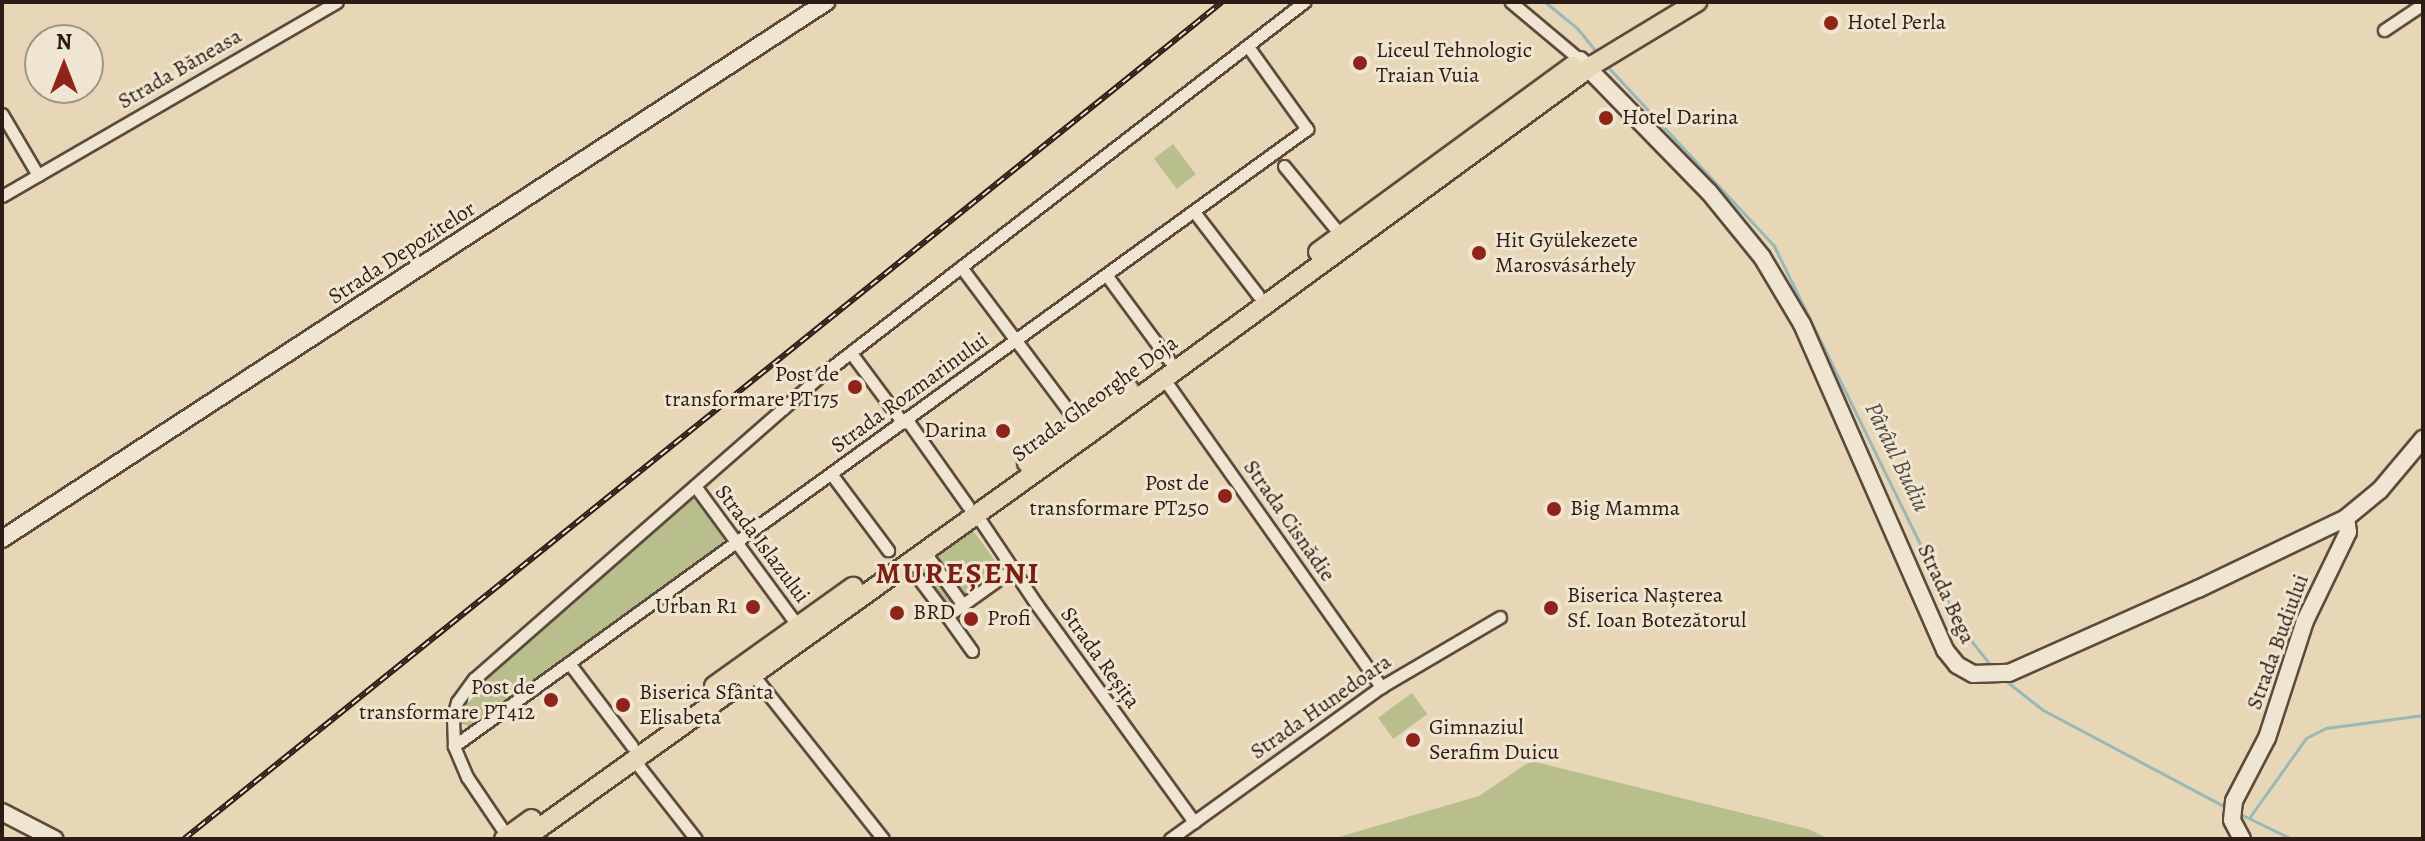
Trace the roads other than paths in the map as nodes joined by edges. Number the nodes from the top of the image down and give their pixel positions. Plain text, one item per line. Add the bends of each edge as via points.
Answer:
1 (337, 2) edge
2 (826, 2) edge
3 (1304, 2) edge
4 (1511, 2) edge
5 (1672, 2) edge
6 (1697, 2) edge
7 (2423, 4) edge
8 (2384, 30) dead end
9 (1249, 48) junction
10 (1593, 59) junction
11 (2, 114) edge
12 (1284, 166) dead end
13 (38, 175) junction
14 (2, 196) edge
15 (1195, 213) junction
16 (1345, 241) junction
17 (961, 267) junction
18 (1107, 276) junction
19 (1258, 295) junction
20 (1016, 341) junction
21 (851, 353) junction
22 (1169, 360) junction
23 (1164, 379) junction
24 (905, 422) junction
25 (1079, 425) junction
26 (2423, 439) edge
27 (832, 475) junction
28 (695, 486) junction
29 (972, 510) junction
30 (2346, 518) junction
31 (2, 539) edge
32 (738, 544) junction
33 (888, 550) dead end
34 (929, 558) dead end
35 (1007, 573) dead end
36 (919, 579) dead end
37 (963, 605) junction
38 (947, 616) junction
39 (1500, 617) dead end
40 (797, 625) junction
41 (972, 651) dead end
42 (569, 663) junction
43 (749, 669) junction
44 (1381, 687) junction
45 (454, 746) junction
46 (633, 753) junction
47 (2, 812) edge
48 (1194, 822) junction
49 (2241, 837) edge
50 (511, 838) edge
51 (54, 839) edge
52 (696, 839) edge
53 (883, 839) edge
54 (1170, 839) edge

1 - 13 street, Strada Băneasa
2 - 31 street, Strada Depozitelor
3 - 9 street
4 - 10 street
5 - 10 main road, Strada Gheorghe Doja
6 - 10 main road, Strada Gheorghe Doja
7 - 8 street
9 - 15 street, Strada Rozmarinului via 1307,129
9 - 17 street
10 - 16 main road, Strada Gheorghe Doja
10 - 30 street, Strada Bega via 1762,257 1802,324 1945,650 1957,665 1973,674 2009,673
11 - 13 street
12 - 16 street
13 - 14 street, Strada Băneasa
15 - 18 street, Strada Rozmarinului
15 - 19 street
16 - 19 main road, Strada Gheorghe Doja
16 - 23 main road, Strada Gheorghe Doja
17 - 20 street
17 - 21 street
18 - 20 street, Strada Rozmarinului
18 - 22 street
19 - 22 main road, Strada Gheorghe Doja
20 - 24 street, Strada Rozmarinului
20 - 25 street
21 - 24 street, Strada Reșița
21 - 28 street
22 - 25 main road, Strada Gheorghe Doja
23 - 29 main road, Strada Gheorghe Doja
23 - 44 street, Strada Cisnădie
24 - 27 street, Strada Rozmarinului
24 - 29 street, Strada Reșița
25 - 29 main road, Strada Gheorghe Doja
26 - 30 street via 2380,490
27 - 32 street, Strada Rozmarinului
27 - 33 street
28 - 32 street, Strada Islazului
28 - 45 street via 474,679 457,702
29 - 40 main road, Strada Gheorghe Doja
29 - 43 main road, Strada Gheorghe Doja
29 - 48 street, Strada Reșița
30 - 49 street, Strada Budiului via 2348,532 2313,598 2267,738 2234,801 2232,820
32 - 40 street, Strada Islazului
32 - 42 street, Strada Rozmarinului
34 - 37 street
35 - 37 street
36 - 38 street
37 - 38 street
38 - 41 street
39 - 44 street, Strada Hunedoara
40 - 43 main road, Strada Gheorghe Doja
42 - 45 street, Strada Rozmarinului
42 - 46 street
43 - 46 main road, Strada Gheorghe Doja
43 - 53 street
44 - 48 street, Strada Hunedoara
45 - 50 street via 467,777
46 - 50 main road, Strada Gheorghe Doja
46 - 52 street
47 - 51 street
48 - 54 street, Strada Hunedoara

